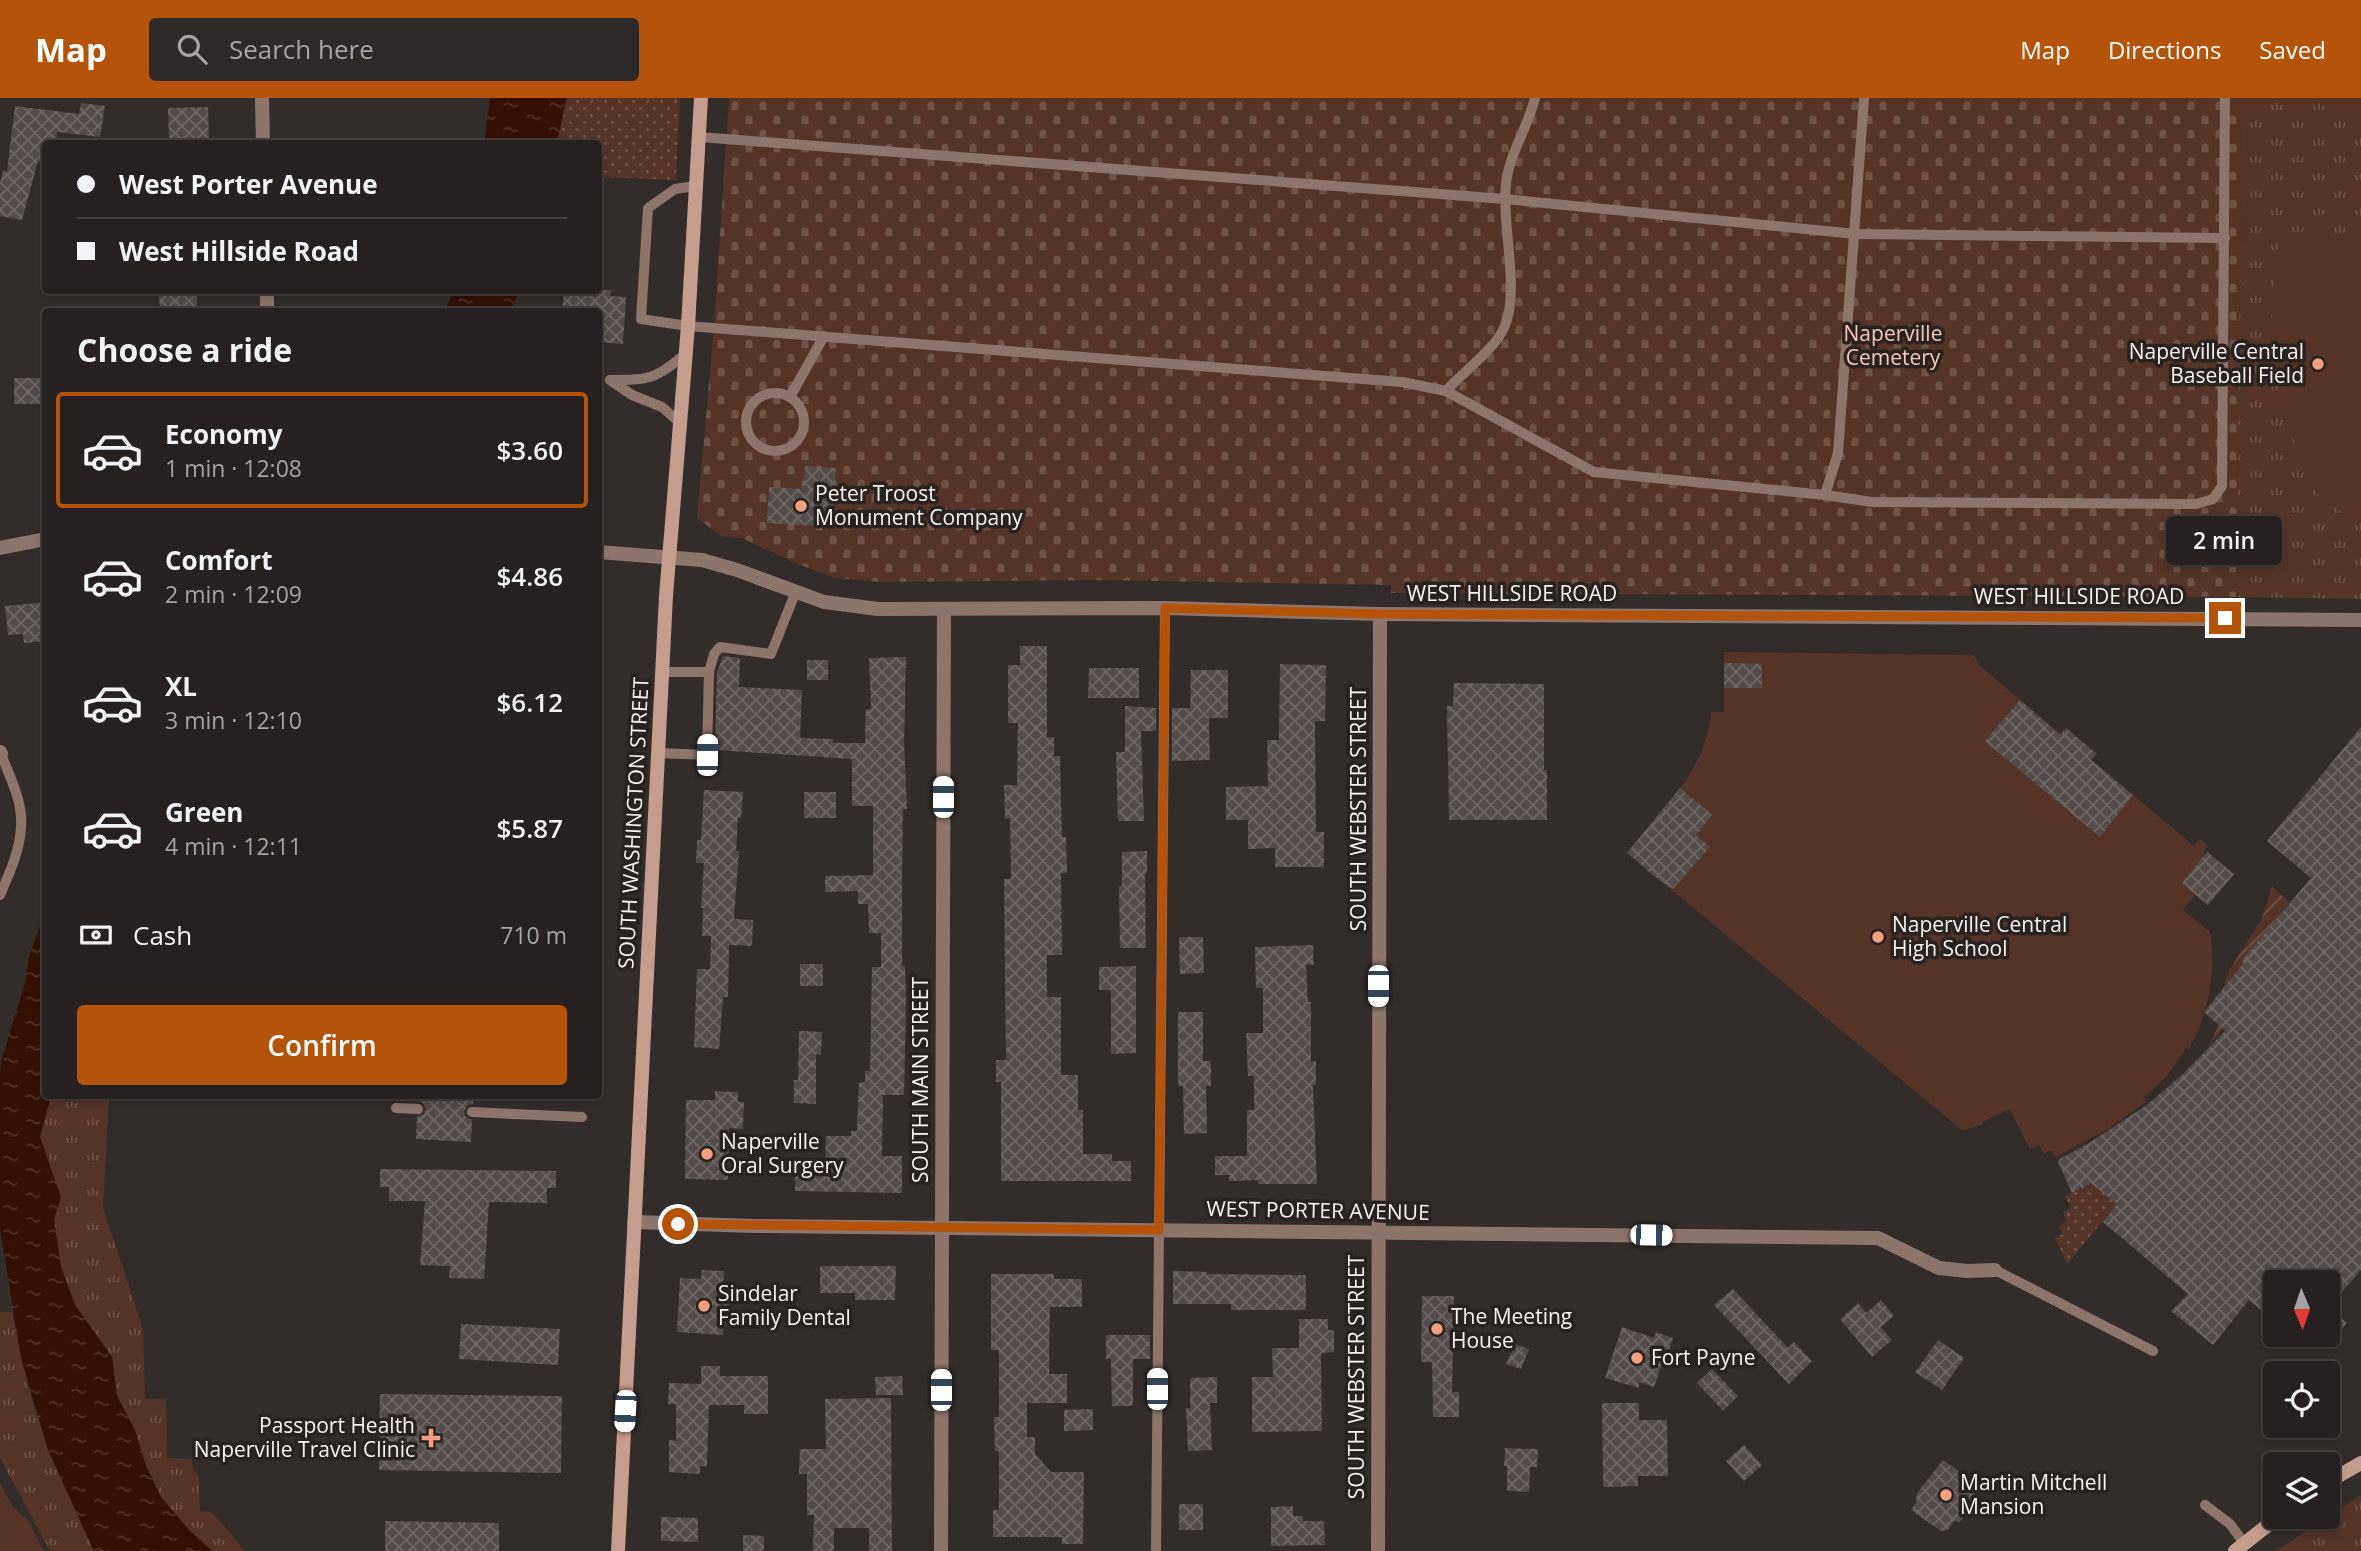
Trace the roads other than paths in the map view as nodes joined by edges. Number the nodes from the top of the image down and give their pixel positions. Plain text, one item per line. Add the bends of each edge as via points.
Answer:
1 (262, 98) edge
2 (701, 98) edge
3 (1535, 98) edge
4 (1864, 98) edge
5 (2225, 98) edge
6 (699, 137) junction
7 (263, 140) edge
8 (695, 186) junction
9 (1505, 199) junction
10 (1854, 234) junction
11 (2225, 239) junction
12 (688, 326) junction
13 (824, 336) junction
14 (685, 354) junction
15 (1446, 391) junction
16 (790, 397) junction
17 (679, 422) junction
18 (1825, 495) junction
19 (42, 540) edge
20 (0, 548) edge
21 (602, 551) edge
22 (670, 557) junction
23 (796, 591) junction
24 (1165, 608) junction
25 (944, 609) junction
26 (1380, 614) junction
27 (2361, 620) edge
28 (663, 672) junction
29 (709, 672) junction
30 (1, 753) edge
31 (658, 753) junction
32 (0, 895) edge
33 (396, 1108) dead end
34 (418, 1109) dead end
35 (472, 1112) dead end
36 (582, 1117) dead end
37 (634, 1222) junction
38 (941, 1228) junction
39 (1159, 1230) junction
40 (1378, 1233) junction
41 (1995, 1270) joint
42 (2154, 1351) dead end
43 (2361, 1463) edge
44 (2340, 1475) edge
45 (2205, 1505) dead end
46 (2263, 1529) edge
47 (2240, 1547) edge
48 (618, 1551) edge
49 (941, 1551) edge
50 (1156, 1551) edge
51 (1378, 1551) edge

1 - 7 street
2 - 6 main road, SOUTH WASHINGTON STREET
3 - 9 lane via 1506,181
4 - 10 lane
5 - 11 lane
6 - 8 main road, SOUTH WASHINGTON STREET
6 - 9 lane
8 - 12 main road, SOUTH WASHINGTON STREET
8 - 12 lane via 675,189 648,208 641,319
9 - 10 lane
9 - 15 lane via 1510,300 1504,327 1487,351
10 - 11 lane
10 - 18 lane via 1838,453
11 - 18 lane via 2222,485 2213,499 2196,504 1872,502
12 - 13 lane
12 - 14 main road, SOUTH WASHINGTON STREET
13 - 15 lane via 1402,382
13 - 16 lane
14 - 17 main road, SOUTH WASHINGTON STREET
14 - 17 lane via 666,371 645,380 610,380 662,407
15 - 18 lane via 1594,472
16 - 16 lane via 773,393 750,407 746,425 752,441 760,447 779,451 797,442 804,423 798,404
17 - 22 main road, SOUTH WASHINGTON STREET
19 - 20 street
21 - 22 street, WEST HILLSIDE ROAD
22 - 23 street, WEST HILLSIDE ROAD via 702,560
22 - 28 main road, SOUTH WASHINGTON STREET
23 - 25 street, WEST HILLSIDE ROAD via 824,601 878,608
23 - 29 lane via 771,653 720,648
24 - 25 street, WEST HILLSIDE ROAD
24 - 26 street, WEST HILLSIDE ROAD
24 - 39 lane
25 - 38 street, SOUTH MAIN STREET
26 - 27 street, WEST HILLSIDE ROAD
26 - 40 street, SOUTH WEBSTER STREET
28 - 29 lane
28 - 31 main road, SOUTH WASHINGTON STREET
29 - 31 lane via 707,755
30 - 32 lane via 18,798 22,826
31 - 37 main road, SOUTH WASHINGTON STREET
33 - 34 lane
35 - 36 lane
37 - 38 street, WEST PORTER AVENUE
37 - 48 main road, SOUTH WASHINGTON STREET
38 - 39 street, WEST PORTER AVENUE
38 - 49 street, SOUTH MAIN STREET
39 - 40 street, WEST PORTER AVENUE
39 - 50 lane
40 - 41 street, WEST PORTER AVENUE via 1878,1238 1939,1268
40 - 51 street, SOUTH WEBSTER STREET
41 - 42 lane
43 - 44 main road
45 - 47 lane via 2230,1524
46 - 47 main road

